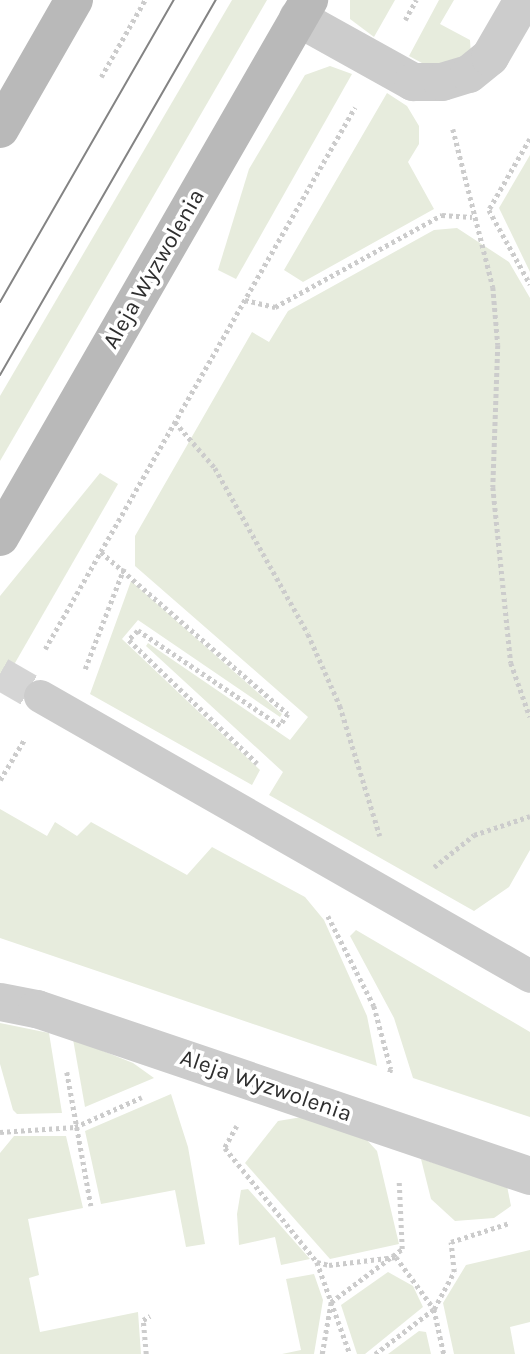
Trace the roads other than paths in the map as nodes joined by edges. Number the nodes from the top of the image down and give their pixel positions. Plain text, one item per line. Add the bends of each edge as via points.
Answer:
1 (74, 0) edge
2 (523, 0) edge
3 (303, 9) edge
4 (0, 129) edge
5 (0, 537) edge
6 (40, 696) tunnel mouth
7 (530, 976) edge
8 (0, 1002) edge
9 (530, 1176) edge

1 - 4 main road
2 - 3 street via 490,57 469,74 442,82 413,82
3 - 5 main road, Aleja Wyzwolenia
6 - 7 street
8 - 9 street, Aleja Wyzwolenia via 58,1016

